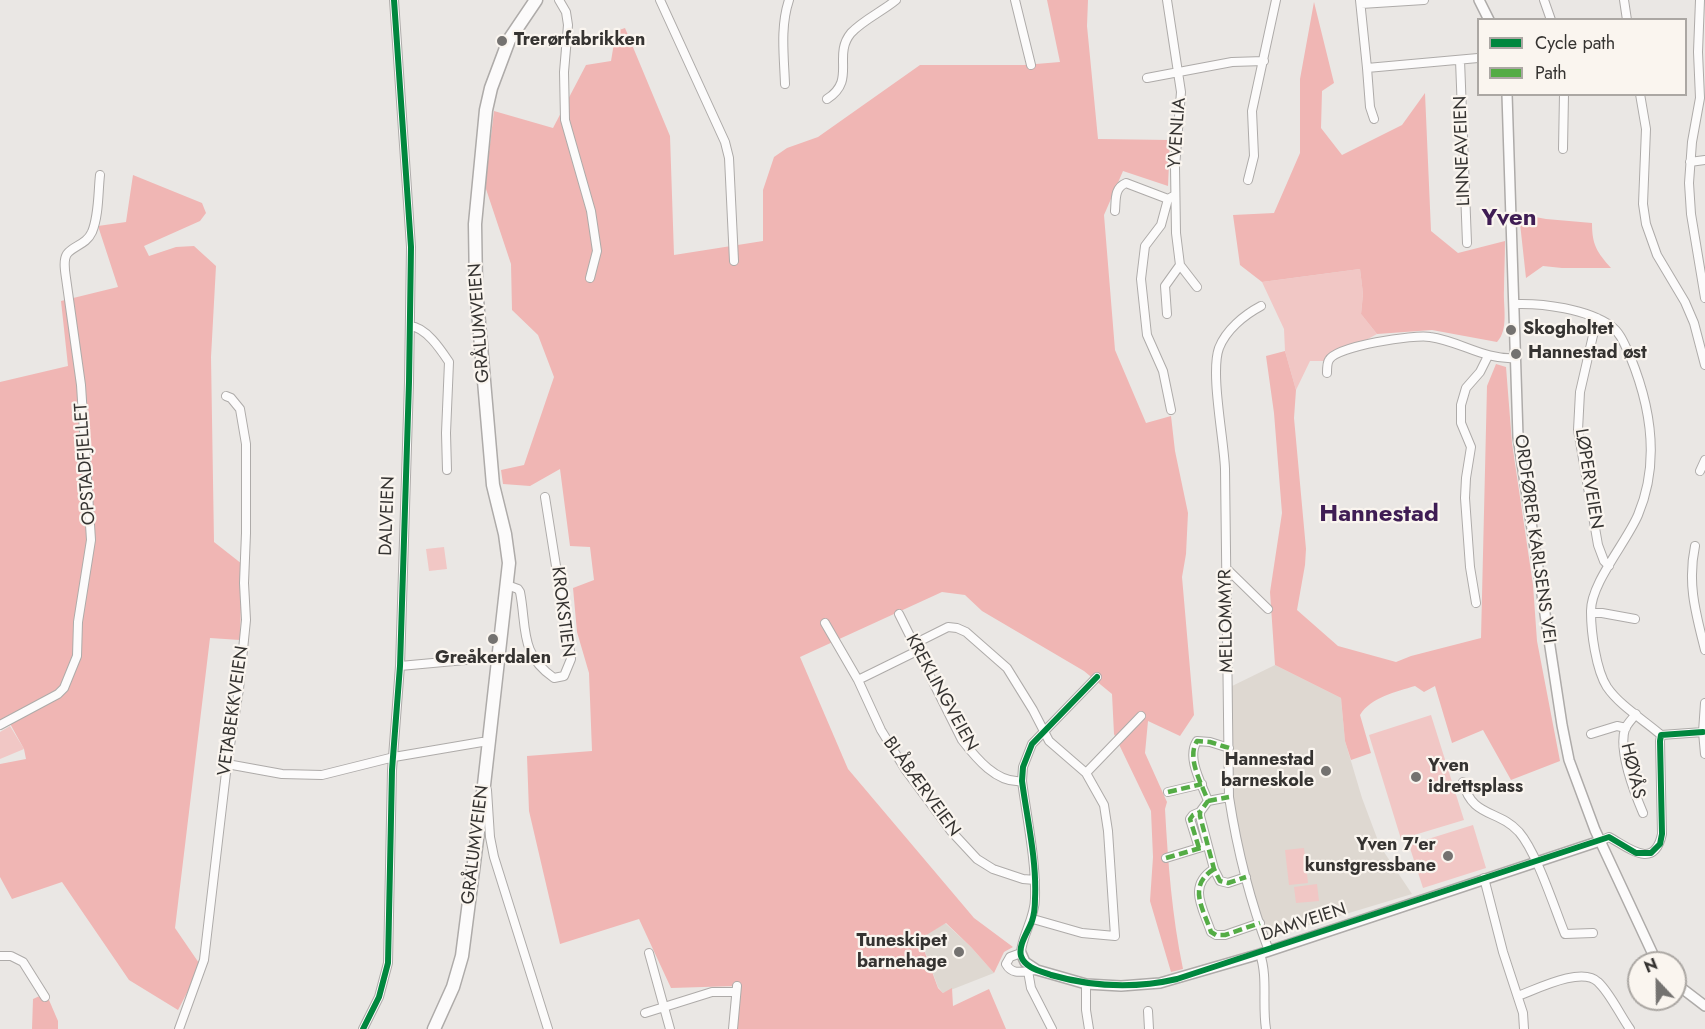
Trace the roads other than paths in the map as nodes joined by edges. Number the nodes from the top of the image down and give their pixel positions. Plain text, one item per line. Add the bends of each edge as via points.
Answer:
1 (394, 0) edge
2 (536, 0) edge
3 (560, 0) edge
4 (660, 0) edge
5 (789, 0) edge
6 (896, 0) edge
7 (1016, 0) edge
8 (1167, 0) edge
9 (1276, 0) edge
10 (1424, 0) edge
11 (1479, 0) edge
12 (1544, 0) edge
13 (1624, 0) edge
14 (1700, 0) edge
15 (1361, 2) edge
16 (1702, 15) edge
17 (1488, 18) edge
18 (1550, 18) edge
19 (1627, 18) edge
20 (1477, 58) edge
21 (1460, 60) junction
22 (1264, 61) junction
23 (1031, 65) dead end
24 (1367, 68) junction
25 (1179, 71) junction
26 (1148, 78) dead end
27 (785, 84) dead end
28 (1507, 96) edge
29 (1564, 96) edge
30 (1640, 96) edge
31 (826, 99) dead end
32 (1374, 119) dead end
33 (1563, 149) dead end
34 (1705, 160) edge
35 (1690, 162) junction
36 (100, 175) dead end
37 (1248, 180) dead end
38 (1171, 197) junction
39 (1115, 211) dead end
40 (1467, 243) dead end
41 (734, 261) dead end
42 (1180, 265) junction
43 (590, 278) dead end
44 (1197, 287) dead end
45 (1705, 298) edge
46 (1515, 304) junction
47 (1261, 306) dead end
48 (1167, 314) dead end
49 (1597, 318) junction
50 (410, 326) junction
51 (1488, 356) junction
52 (1515, 358) junction
53 (1705, 365) edge
54 (1327, 373) dead end
55 (226, 396) dead end
56 (1171, 410) dead end
57 (1705, 460) edge
58 (447, 470) dead end
59 (1700, 471) dead end
60 (545, 497) dead end
61 (1695, 546) dead end
62 (1609, 566) junction
63 (1227, 569) junction
64 (507, 585) junction
65 (1476, 603) dead end
66 (1268, 609) dead end
67 (1591, 613) junction
68 (898, 614) dead end
69 (1635, 619) dead end
70 (825, 623) dead end
71 (915, 647) junction
72 (1705, 650) edge
73 (498, 657) junction
74 (400, 666) junction
75 (1097, 677) dead end
76 (858, 680) junction
77 (1705, 703) edge
78 (1636, 714) junction
79 (1141, 716) dead end
80 (0, 725) edge
81 (1626, 728) junction
82 (1702, 732) junction
83 (1043, 733) junction
84 (1591, 734) dead end
85 (1661, 735) junction
86 (482, 742) dead end
87 (1229, 748) junction
88 (1705, 754) edge
89 (393, 757) junction
90 (227, 764) junction
91 (1086, 773) junction
92 (1022, 781) junction
93 (1463, 782) dead end
94 (1202, 784) junction
95 (484, 785) junction
96 (1168, 792) dead end
97 (1229, 796) junction
98 (1208, 801) junction
99 (1643, 813) dead end
100 (1600, 841) junction
101 (1203, 847) junction
102 (1166, 858) dead end
103 (1536, 861) junction
104 (1214, 869) junction
105 (1246, 877) junction
106 (1484, 878) junction
107 (1035, 880) junction
108 (1033, 919) junction
109 (1260, 923) junction
110 (1593, 933) dead end
111 (1651, 951) edge
112 (1265, 952) junction
113 (649, 953) dead end
114 (1021, 953) junction
115 (0, 956) edge
116 (1033, 971) junction
117 (1086, 984) junction
118 (1687, 992) edge
119 (1518, 996) junction
120 (45, 997) dead end
121 (1705, 1006) edge
122 (664, 1007) junction
123 (1148, 1011) dead end
124 (645, 1013) dead end
125 (179, 1029) edge
126 (363, 1029) edge
127 (434, 1029) edge
128 (548, 1029) edge
129 (670, 1029) edge
130 (733, 1029) edge
131 (1052, 1029) edge
132 (1089, 1029) edge
133 (1149, 1029) edge
134 (1266, 1029) edge
135 (1524, 1029) edge
136 (1630, 1029) edge

1 - 50 street, DALVEIEN via 411,247
2 - 64 main road, GRÅLUMVEIEN via 509,40 491,88 475,224 488,438 493,485 508,549
3 - 43 street via 568,25 565,120 591,211 597,251
4 - 41 street via 725,142
5 - 27 street via 783,33
6 - 31 street via 851,33 843,54 840,87
7 - 23 street
8 - 25 street, YVENLIA
9 - 22 street
10 - 15 street
11 - 17 street
12 - 18 street
13 - 19 street
14 - 16 street
15 - 24 street
16 - 35 street via 1698,52 1700,98
20 - 21 street
21 - 24 street
21 - 40 street, LINNEAVEIEN
22 - 25 street, YVENLIA
22 - 37 street via 1252,111 1254,156
24 - 32 street
25 - 26 street, YVENLIA
25 - 38 street, YVENLIA via 1181,92
28 - 46 street, ORDFØRER KARLSENS VEI
29 - 33 street
30 - 53 street via 1646,129 1646,224 1694,323
34 - 35 street
35 - 45 street via 1691,214
36 - 80 street, OPSTADFJELLET via 92,232 65,261 81,385 91,540 78,622 77,656 58,694
38 - 39 street via 1126,183 1118,190
38 - 42 street, YVENLIA
38 - 56 street, YVENLIA via 1161,225 1145,246 1141,279 1147,335 1163,370
42 - 44 street
42 - 48 street via 1165,286
46 - 49 street via 1546,305
46 - 52 street, ORDFØRER KARLSENS VEI
47 - 63 street, MELLOMMYR via 1239,321 1224,338 1216,363 1225,445
49 - 62 street, LØPERVEIEN via 1580,392 1578,430 1598,545
49 - 62 street via 1619,334 1633,364 1650,422 1652,444 1645,496
50 - 58 street via 426,334 449,362
50 - 74 street, DALVEIEN
51 - 52 street
51 - 54 street via 1440,339 1418,336 1345,350 1330,358
51 - 65 street via 1466,388 1461,405 1461,423 1471,447 1466,498
52 - 100 street, ORDFØRER KARLSENS VEI via 1518,437 1562,726 1569,760
55 - 90 street, VETABEKKVEIEN via 236,402 246,444 246,620
57 - 59 street
60 - 64 street, KROKSTIEN via 571,659 564,676 554,678 534,658 523,626 520,592
61 - 72 street via 1692,596
62 - 67 street via 1593,593
63 - 66 street
63 - 87 street, MELLOMMYR
64 - 73 main road, GRÅLUMVEIEN
67 - 69 street
67 - 78 street via 1602,677 1618,699
68 - 71 street, KREKLINGVEIEN
70 - 76 street, BLÅBÆRVEIEN
71 - 76 street
71 - 83 street via 948,627 966,632 1007,668
71 - 92 street, KREKLINGVEIEN via 974,756 1006,780
73 - 74 street
73 - 95 main road, GRÅLUMVEIEN
74 - 89 street, DALVEIEN
75 - 83 street
76 - 107 street, BLÅBÆRVEIEN via 904,769 951,831 977,859 993,869
77 - 82 street
78 - 81 street, HØYÅS
78 - 85 street
79 - 91 street
81 - 84 street, HØYÅS via 1617,726
81 - 99 street, HØYÅS via 1625,756
82 - 85 street
82 - 88 street
83 - 91 street
83 - 92 street via 1027,754
85 - 100 street via 1660,844 1645,854 1609,837
86 - 89 street
87 - 94 street via 1210,742 1194,744 1193,760
87 - 97 street, MELLOMMYR
89 - 90 street via 322,775 282,774
89 - 126 street, DALVEIEN via 388,963 379,997
90 - 125 street, VETABEKKVEIEN via 204,960
91 - 108 street via 1104,805 1115,936 1082,933
92 - 107 street
93 - 103 street via 1474,805 1518,831
94 - 96 street
94 - 98 street
95 - 127 main road, GRÅLUMVEIEN via 460,966
95 - 128 street via 494,857
97 - 98 street
97 - 105 street, MELLOMMYR
98 - 101 street via 1190,819
100 - 103 street, DAMVEIEN
100 - 111 street, ORDFØRER KARLSENS VEI
101 - 102 street
101 - 104 street
103 - 106 street, DAMVEIEN
103 - 110 street via 1565,934
104 - 105 street via 1224,883
104 - 109 street via 1201,879 1198,892 1211,932 1225,934
105 - 109 street, MELLOMMYR
106 - 112 street, DAMVEIEN
106 - 119 street
107 - 108 street
108 - 114 street
109 - 112 street, MELLOMMYR
112 - 117 street, DAMVEIEN via 1160,983
112 - 134 street, MELLOMMYR
113 - 122 street
114 - 116 street
114 - 116 street, DAMVEIEN via 1010,957 1006,966 1016,972
115 - 120 street via 23,962
116 - 117 street, DAMVEIEN
116 - 131 street via 1030,988
117 - 132 street
118 - 121 street
119 - 135 street
119 - 136 street via 1578,975 1591,976
122 - 124 street
122 - 129 street
122 - 130 street via 736,989
123 - 133 street

